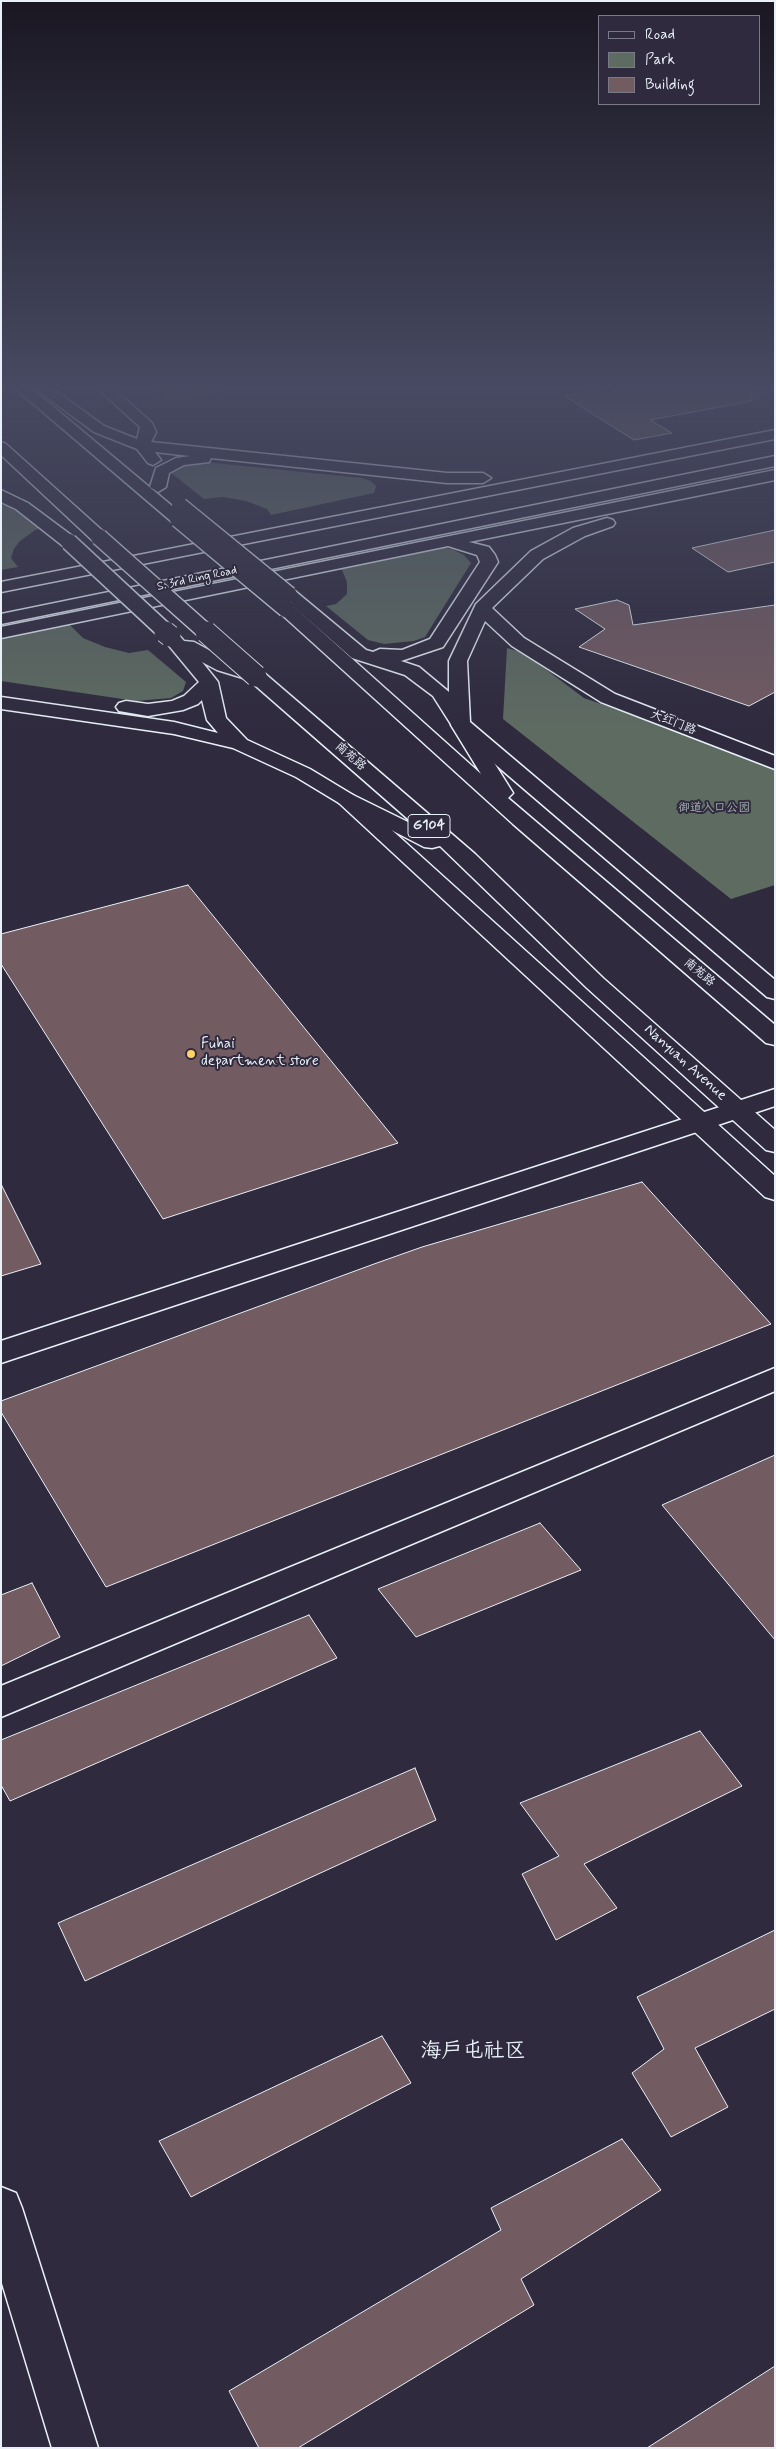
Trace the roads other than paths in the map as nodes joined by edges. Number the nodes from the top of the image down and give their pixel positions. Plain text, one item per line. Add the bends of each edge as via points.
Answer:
1 (8, 503) edge
2 (17, 503) edge
3 (62, 503) edge
4 (167, 503) edge
5 (171, 503) edge
6 (387, 503) edge
7 (487, 503) edge
8 (567, 503) edge
9 (633, 503) edge
10 (687, 503) edge
11 (22, 506) junction
12 (179, 513) junction
13 (448, 540) junction
14 (1, 587) edge
15 (1, 600) edge
16 (288, 602) junction
17 (482, 608) junction
18 (1, 619) edge
19 (1, 633) edge
20 (170, 636) junction
21 (358, 654) junction
22 (256, 676) junction
23 (573, 677) junction
24 (209, 682) junction
25 (1, 690) edge
26 (1, 703) edge
27 (460, 725) junction
28 (240, 744) junction
29 (775, 744) edge
30 (775, 762) edge
31 (346, 799) junction
32 (520, 820) junction
33 (467, 860) junction
34 (775, 992) edge
35 (775, 1038) edge
36 (775, 1097) edge
37 (735, 1109) junction
38 (698, 1120) junction
39 (775, 1144) edge
40 (775, 1191) edge
41 (1, 1352) edge
42 (775, 1379) edge
43 (1, 1702) edge
44 (1, 2208) edge
45 (75, 2448) edge

1 - 11 main road
2 - 11 main road
3 - 22 main road, 南苑路 / G104, bridge
4 - 12 main road
5 - 12 main road
6 - 14 main road via 376,513
7 - 15 main road, S. 3rd Ring Road
8 - 18 main road, S. 3rd Ring Road
9 - 13 main road
10 - 17 main road via 579,532 537,555
11 - 20 main road, bridge via 69,542
12 - 16 main road, bridge
13 - 19 main road
13 - 21 main road via 483,551 489,562 436,643 404,656
16 - 21 main road
16 - 32 main road, 南苑路
17 - 23 main road, 大红门路 via 518,642
17 - 27 main road via 458,661
20 - 22 main road via 224,666
20 - 24 main road
21 - 27 main road via 412,671 440,692
22 - 33 main road, 南苑路 / G104
23 - 29 main road, 大红门路 via 662,703
23 - 30 main road, 大红门路 via 608,698
24 - 25 main road via 191,700 148,710
24 - 28 main road via 217,720
26 - 28 main road via 174,728
27 - 32 main road
27 - 34 main road
28 - 31 main road via 302,773
31 - 33 main road
31 - 38 main road
32 - 35 main road, 南苑路
33 - 37 main road, 南苑路 / G104
36 - 37 main road
37 - 38 main road
37 - 39 main road, Nanyuan Avenue / G104
38 - 40 main road
38 - 41 main road
42 - 43 main road
44 - 45 main road

